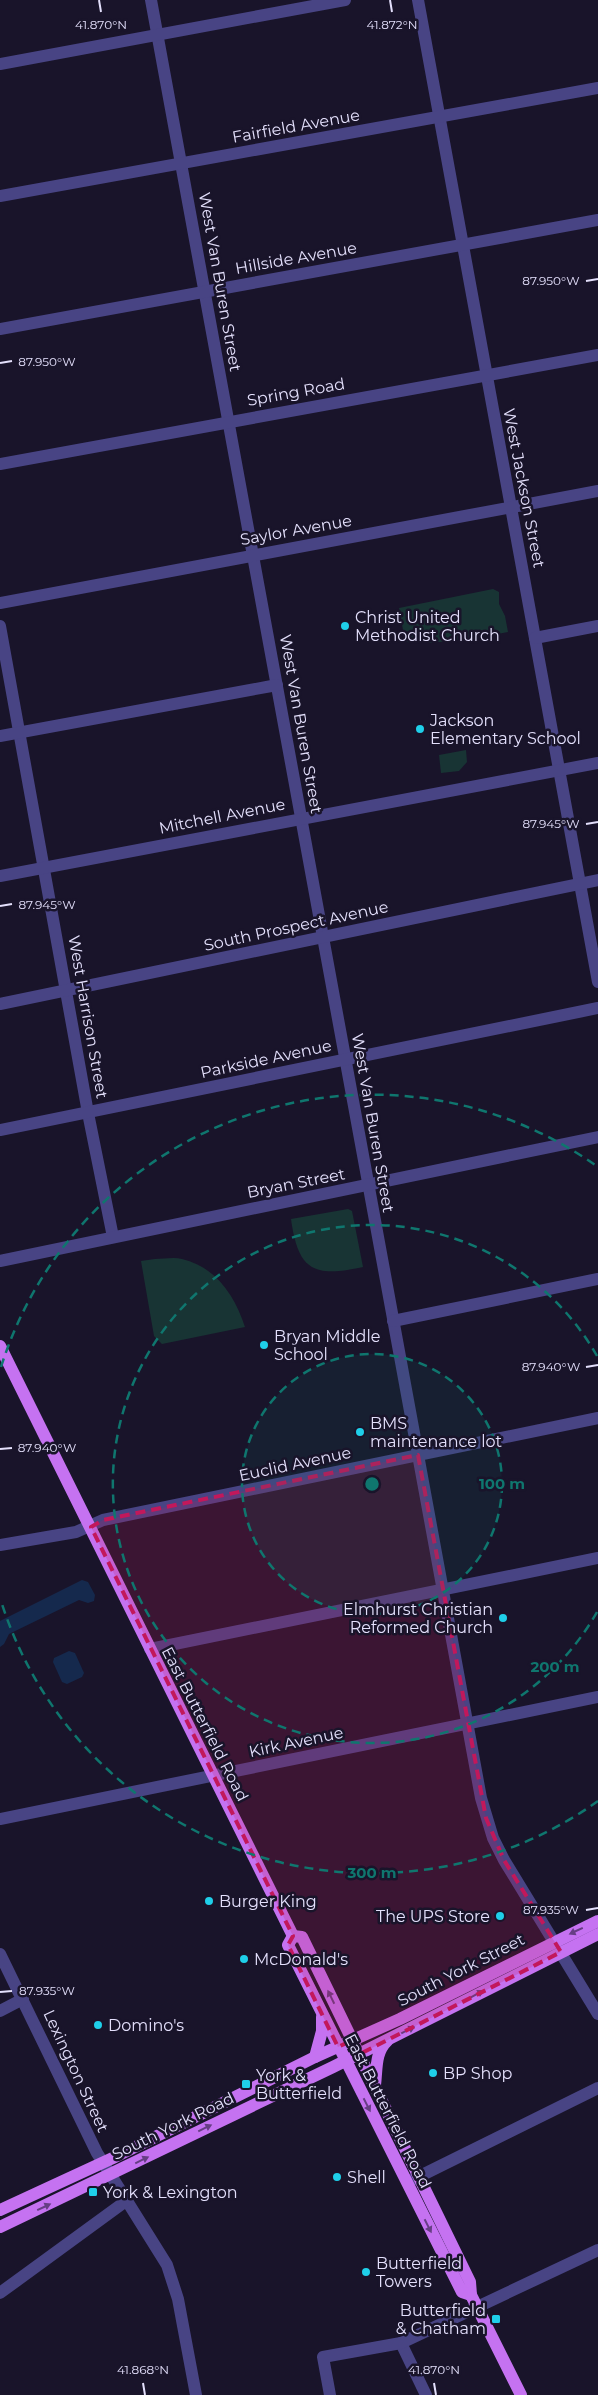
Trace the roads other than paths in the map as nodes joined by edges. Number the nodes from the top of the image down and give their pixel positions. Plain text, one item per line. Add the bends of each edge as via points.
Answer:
1 (151, 0) edge
2 (345, 0) edge
3 (418, 0) edge
4 (158, 34) junction
5 (0, 64) edge
6 (598, 88) edge
7 (441, 117) junction
8 (182, 163) junction
9 (0, 196) edge
10 (598, 220) edge
11 (464, 245) junction
12 (204, 290) junction
13 (0, 329) edge
14 (598, 354) edge
15 (486, 374) junction
16 (228, 421) junction
17 (0, 464) edge
18 (598, 491) edge
19 (512, 507) junction
20 (253, 554) junction
21 (0, 603) edge
22 (0, 626) edge
23 (598, 626) edge
24 (535, 638) junction
25 (277, 685) junction
26 (19, 732) junction
27 (0, 736) edge
28 (598, 763) edge
29 (559, 770) junction
30 (301, 818) junction
31 (45, 867) junction
32 (0, 876) edge
33 (598, 880) edge
34 (580, 884) junction
35 (323, 937) junction
36 (598, 982) edge
37 (66, 990) junction
38 (0, 1004) edge
39 (598, 1008) edge
40 (345, 1060) junction
41 (88, 1113) junction
42 (0, 1130) edge
43 (598, 1138) edge
44 (368, 1185) junction
45 (113, 1237) junction
46 (0, 1261) edge
47 (598, 1279) edge
48 (393, 1321) junction
49 (0, 1346) edge
50 (598, 1418) edge
51 (418, 1455) junction
52 (90, 1527) junction
53 (0, 1545) edge
54 (598, 1558) edge
55 (443, 1590) junction
56 (150, 1650) junction
57 (597, 1701) edge
58 (467, 1724) junction
59 (213, 1776) junction
60 (0, 1819) edge
61 (598, 1921) edge
62 (598, 1934) edge
63 (293, 1936) junction
64 (557, 1946) junction
65 (0, 1954) edge
66 (23, 1999) junction
67 (0, 2011) edge
68 (322, 2014) junction
69 (598, 2014) edge
70 (353, 2040) junction
71 (388, 2040) junction
72 (338, 2047) junction
73 (360, 2054) junction
74 (315, 2056) junction
75 (344, 2061) junction
76 (375, 2085) junction
77 (598, 2088) edge
78 (102, 2162) junction
79 (110, 2176) junction
80 (420, 2176) junction
81 (406, 2183) junction
82 (126, 2201) junction
83 (0, 2210) edge
84 (0, 2227) edge
85 (598, 2250) edge
86 (0, 2293) edge
87 (471, 2295) junction
88 (477, 2308) junction
89 (401, 2343) junction
90 (196, 2395) edge
91 (330, 2395) edge
92 (426, 2395) edge
93 (521, 2395) edge

1 - 4 street, West Van Buren Street
2 - 4 street
3 - 7 street, West Jackson Street
4 - 5 street
4 - 8 street, West Van Buren Street
6 - 7 street, Fairfield Avenue
7 - 8 street, Fairfield Avenue
7 - 11 street, West Jackson Street
8 - 9 street, Fairfield Avenue
8 - 12 street, West Van Buren Street
10 - 11 street, Hillside Avenue
11 - 12 street, Hillside Avenue
11 - 15 street, West Jackson Street
12 - 13 street, Hillside Avenue
12 - 16 street, West Van Buren Street
14 - 15 street, Spring Road
15 - 16 street, Spring Road
15 - 19 street, West Jackson Street
16 - 17 street, Spring Road
16 - 20 street, West Van Buren Street
18 - 19 street, Saylor Avenue
19 - 20 street, Saylor Avenue
19 - 24 street, West Jackson Street
20 - 21 street, Saylor Avenue
20 - 25 street, West Van Buren Street
22 - 26 street, West Harrison Street
23 - 24 street
24 - 29 street, West Jackson Street
25 - 26 street
25 - 30 street, West Van Buren Street
26 - 27 street
26 - 31 street, West Harrison Street
28 - 29 street, Mitchell Avenue
29 - 30 street, Mitchell Avenue
29 - 34 street, West Jackson Street
30 - 31 street, Mitchell Avenue
30 - 35 street, West Van Buren Street
31 - 32 street, Mitchell Avenue
31 - 37 street, West Harrison Street
33 - 34 street, South Prospect Avenue
34 - 35 street, South Prospect Avenue
34 - 36 street, West Jackson Street
35 - 37 street, South Prospect Avenue
35 - 40 street, West Van Buren Street
37 - 38 street, South Prospect Avenue
37 - 41 street, West Harrison Street
39 - 40 street, Parkside Avenue
40 - 41 street, Parkside Avenue
40 - 44 street, West Van Buren Street
41 - 42 street, Parkside Avenue
41 - 45 street, West Harrison Street
43 - 44 street, Bryan Street
44 - 45 street, Bryan Street
44 - 48 street, West Van Buren Street
45 - 46 street, Bryan Street
47 - 48 street
48 - 51 street, West Van Buren Street
49 - 52 main road, East Butterfield Road
50 - 51 street, Euclid Avenue
51 - 52 street, Euclid Avenue via 103,1520
51 - 55 street, West Van Buren Street
52 - 53 street, Euclid Avenue
52 - 56 main road, East Butterfield Road
54 - 55 street
55 - 56 street
55 - 58 street, West Van Buren Street
56 - 59 main road, East Butterfield Road
57 - 58 street, Kirk Avenue
58 - 59 street, Kirk Avenue
58 - 64 street, West Van Buren Street via 481,1798 493,1838
59 - 60 street, Kirk Avenue
59 - 63 main road, East Butterfield Road
61 -> 64 main road, South York Street
62 - 64 main road, South York Street
63 - 68 main road, East Butterfield Road via 288,1945
70 -> 63 main road, East Butterfield Road via 302,1936
64 - 69 street, West Van Buren Street
64 - 70 main road, South York Street
71 -> 64 main road, South York Street
65 - 66 street, Lexington Street
66 - 67 street
66 - 78 street, Lexington Street
68 - 72 main road, East Butterfield Road
68 - 74 main road via 322,2031
70 - 72 main road, South York Street
70 - 73 main road, East Butterfield Road
71 - 73 main road, South York Street
71 - 76 main road via 381,2046
72 - 74 main road, South York Road
72 - 75 main road, East Butterfield Road
73 - 75 main road, South York Road
73 - 76 main road, East Butterfield Road
74 - 78 main road, South York Road
79 -> 75 main road, South York Road
75 -> 81 main road, East Butterfield Road
76 - 80 main road, East Butterfield Road
77 - 80 street
78 - 79 street, Lexington Street
78 - 83 main road, South York Road
79 - 82 street, Lexington Street
84 -> 79 main road, South York Road
80 - 81 street
80 - 87 main road, East Butterfield Road via 470,2282
81 -> 87 main road, East Butterfield Road via 462,2292
82 - 86 street
82 - 90 street, Lexington Street via 153,2241 171,2276
85 - 88 street
87 - 88 main road, East Butterfield Road
88 - 89 street
88 - 93 main road, East Butterfield Road
89 - 91 street via 323,2357
89 - 92 street

